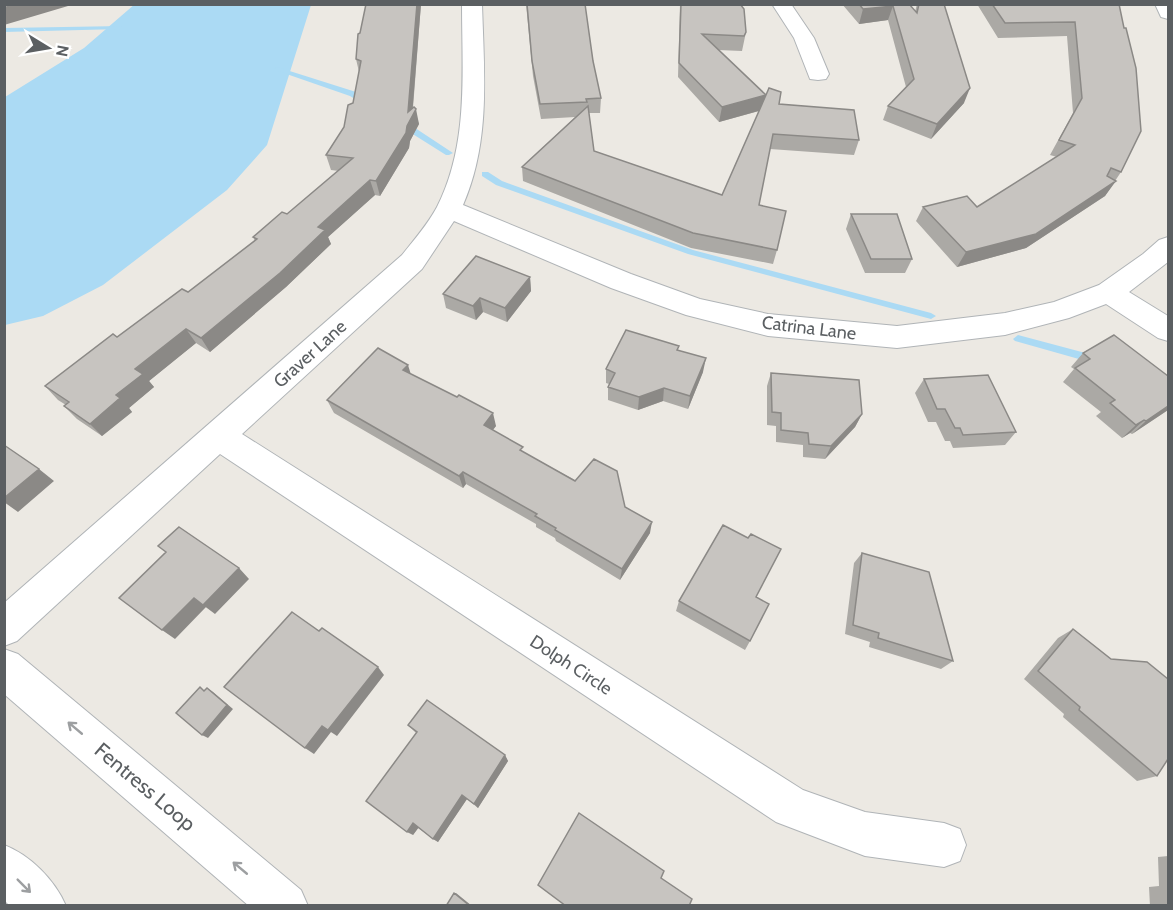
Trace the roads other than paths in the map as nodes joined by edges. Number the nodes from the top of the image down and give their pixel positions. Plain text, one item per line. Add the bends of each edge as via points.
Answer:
1 (472, 4) edge
2 (782, 4) edge
3 (1165, 4) edge
4 (1168, 13) edge
5 (818, 74) dead end
6 (449, 209) junction
7 (1168, 246) edge
8 (1109, 292) junction
9 (1168, 330) edge
10 (218, 436) junction
11 (4, 628) edge
12 (4, 668) edge
13 (944, 845) dead end
14 (4, 867) edge
15 (43, 906) edge
16 (285, 906) edge

1 - 6 street, Graver Lane via 471,143 466,168
2 - 5 street via 804,38
3 - 4 street
6 - 8 street, Catrina Lane via 643,289 696,308 768,326 897,337 1005,324 1059,311
6 - 10 street, Graver Lane via 412,262
7 - 8 street, Catrina Lane
8 - 9 street
10 - 11 street, Graver Lane
10 - 13 street, Dolph Circle via 791,807 864,834
16 -> 12 street, Fentress Loop
14 -> 15 street

